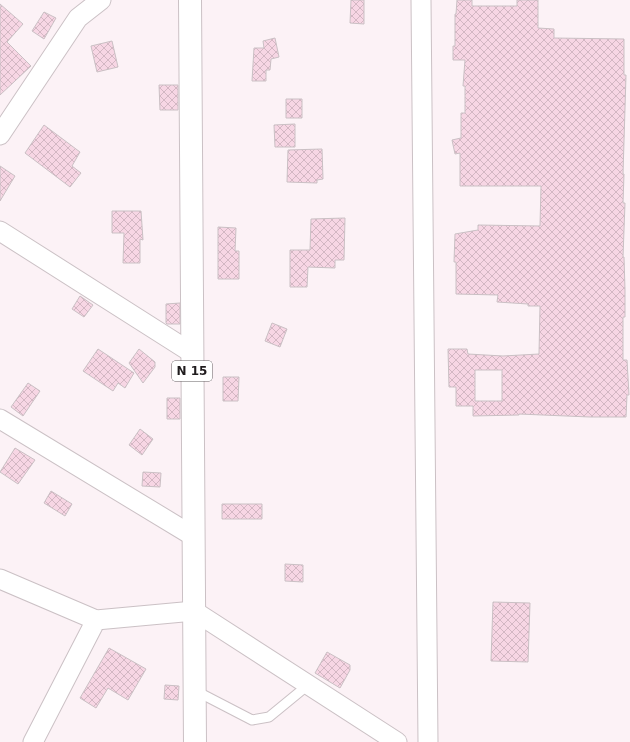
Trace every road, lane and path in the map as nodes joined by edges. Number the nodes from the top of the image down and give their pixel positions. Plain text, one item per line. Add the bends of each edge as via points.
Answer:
1 (102, 0) edge
2 (190, 0) edge
3 (421, 0) edge
4 (0, 135) edge
5 (0, 231) edge
6 (192, 353) junction
7 (0, 419) edge
8 (193, 536) junction
9 (0, 579) edge
10 (194, 611) junction
11 (96, 620) junction
12 (308, 685) junction
13 (194, 691) junction
14 (33, 742) edge
15 (195, 742) edge
16 (397, 742) edge
17 (428, 742) edge

1 - 4 street via 78,18
2 - 6 main road, N 15
3 - 17 street
5 - 6 street
6 - 8 main road, N 15
7 - 8 street
8 - 10 main road, N 15
9 - 11 street
10 - 11 street
10 - 12 street
10 - 13 main road, N 15
11 - 14 street
12 - 13 lane via 269,717 252,720
12 - 16 street
13 - 15 main road, N 15

